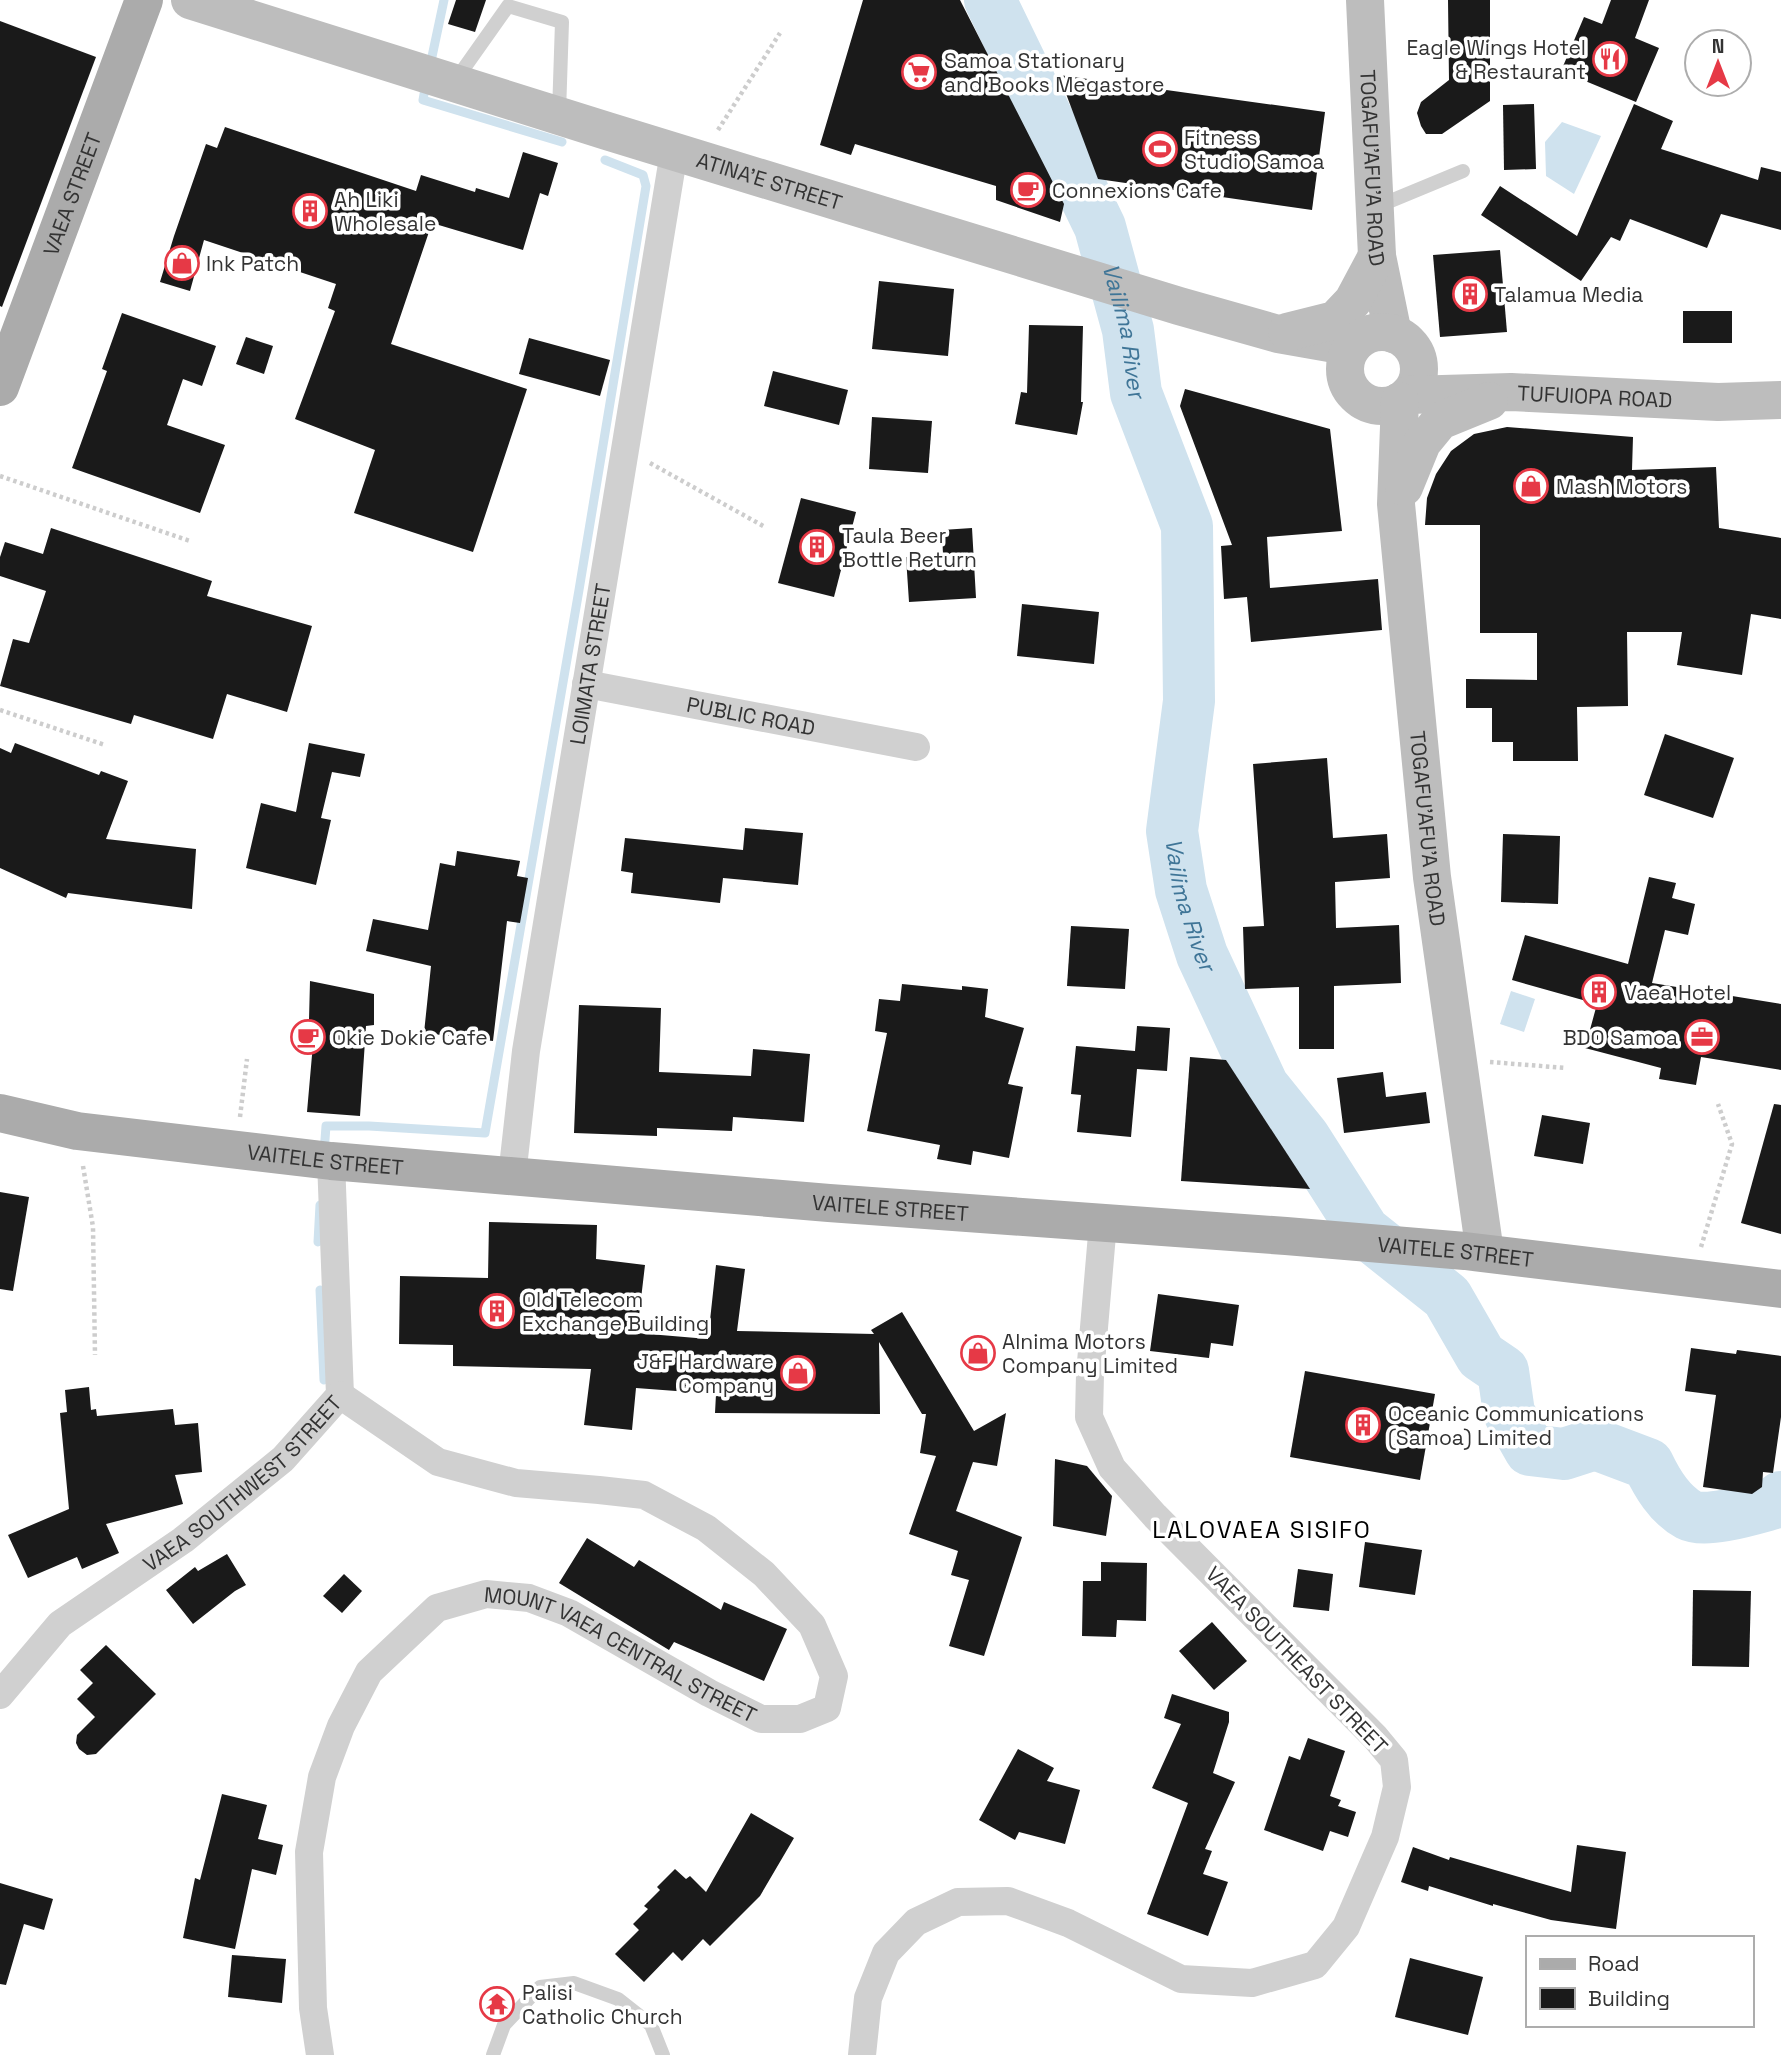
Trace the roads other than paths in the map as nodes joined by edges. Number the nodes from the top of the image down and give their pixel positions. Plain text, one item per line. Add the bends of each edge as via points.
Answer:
1 (144, 0) edge
2 (190, 0) edge
3 (1365, 0) edge
4 (438, 77) junction
5 (559, 115) junction
6 (686, 156) junction
7 (1463, 171) dead end
8 (1374, 207) junction
9 (1377, 256) junction
10 (1278, 334) junction
11 (1380, 369) junction
12 (0, 387) edge
13 (1511, 393) junction
14 (1781, 400) edge
15 (1396, 504) junction
16 (586, 684) junction
17 (916, 747) dead end
18 (0, 1113) edge
19 (331, 1161) junction
20 (512, 1176) junction
21 (1103, 1223) junction
22 (1475, 1252) junction
23 (1781, 1289) edge
24 (340, 1395) junction
25 (0, 1695) edge
26 (320, 2055) edge
27 (494, 2055) edge
28 (663, 2055) edge
29 (862, 2055) edge

1 - 12 main road, VAEA STREET
2 - 4 main road, ATINA'E STREET
3 - 8 main road, TOGAFU'AFU'A ROAD
4 - 5 main road, ATINA'E STREET
4 - 5 lane via 508,6 562,22
5 - 6 main road, ATINA'E STREET
6 - 10 main road, ATINA'E STREET
6 - 16 street, LOIMATA STREET via 625,449
7 - 8 lane
8 - 9 main road, TOGAFU'AFU'A ROAD
9 - 10 main road via 1353,301 1335,320
9 - 11 main road, TOGAFU'AFU'A ROAD
10 - 11 main road
11 - 13 main road, TUFUIOPA ROAD
11 - 15 main road, TOGAFU'AFU'A ROAD
13 - 14 main road, TUFUIOPA ROAD via 1708,402
13 - 15 main road via 1440,421 1422,443
15 - 22 main road, TOGAFU'AFU'A ROAD
16 - 17 street, PUBLIC ROAD
16 - 20 street, LOIMATA STREET via 526,1051
18 - 19 main road, VAITELE STREET via 77,1131
19 - 20 main road, VAITELE STREET
19 - 24 street, VAEA SOUTHWEST STREET
20 - 21 main road, VAITELE STREET
21 - 22 main road, VAITELE STREET
21 - 29 street, VAEA SOUTHEAST STREET via 1089,1417 1112,1468 1394,1760 1397,1787 1385,1837 1346,1927 1315,1965 1252,1983 1181,1979 1068,1923 1008,1901 958,1902 916,1922 886,1953 868,1998
22 - 23 main road, VAITELE STREET
24 - 25 street, VAEA SOUTHWEST STREET via 283,1459 183,1540 60,1624
24 - 26 street, MOUNT VAEA CENTRAL STREET via 438,1462 516,1483 644,1495 706,1528 764,1574 812,1625 834,1676 827,1708 800,1719 761,1719 569,1613 529,1598 486,1594 437,1608 369,1672 322,1777 309,1852 313,2008
27 - 28 lane via 504,2025 540,1987 574,1983 618,1999 650,2025

